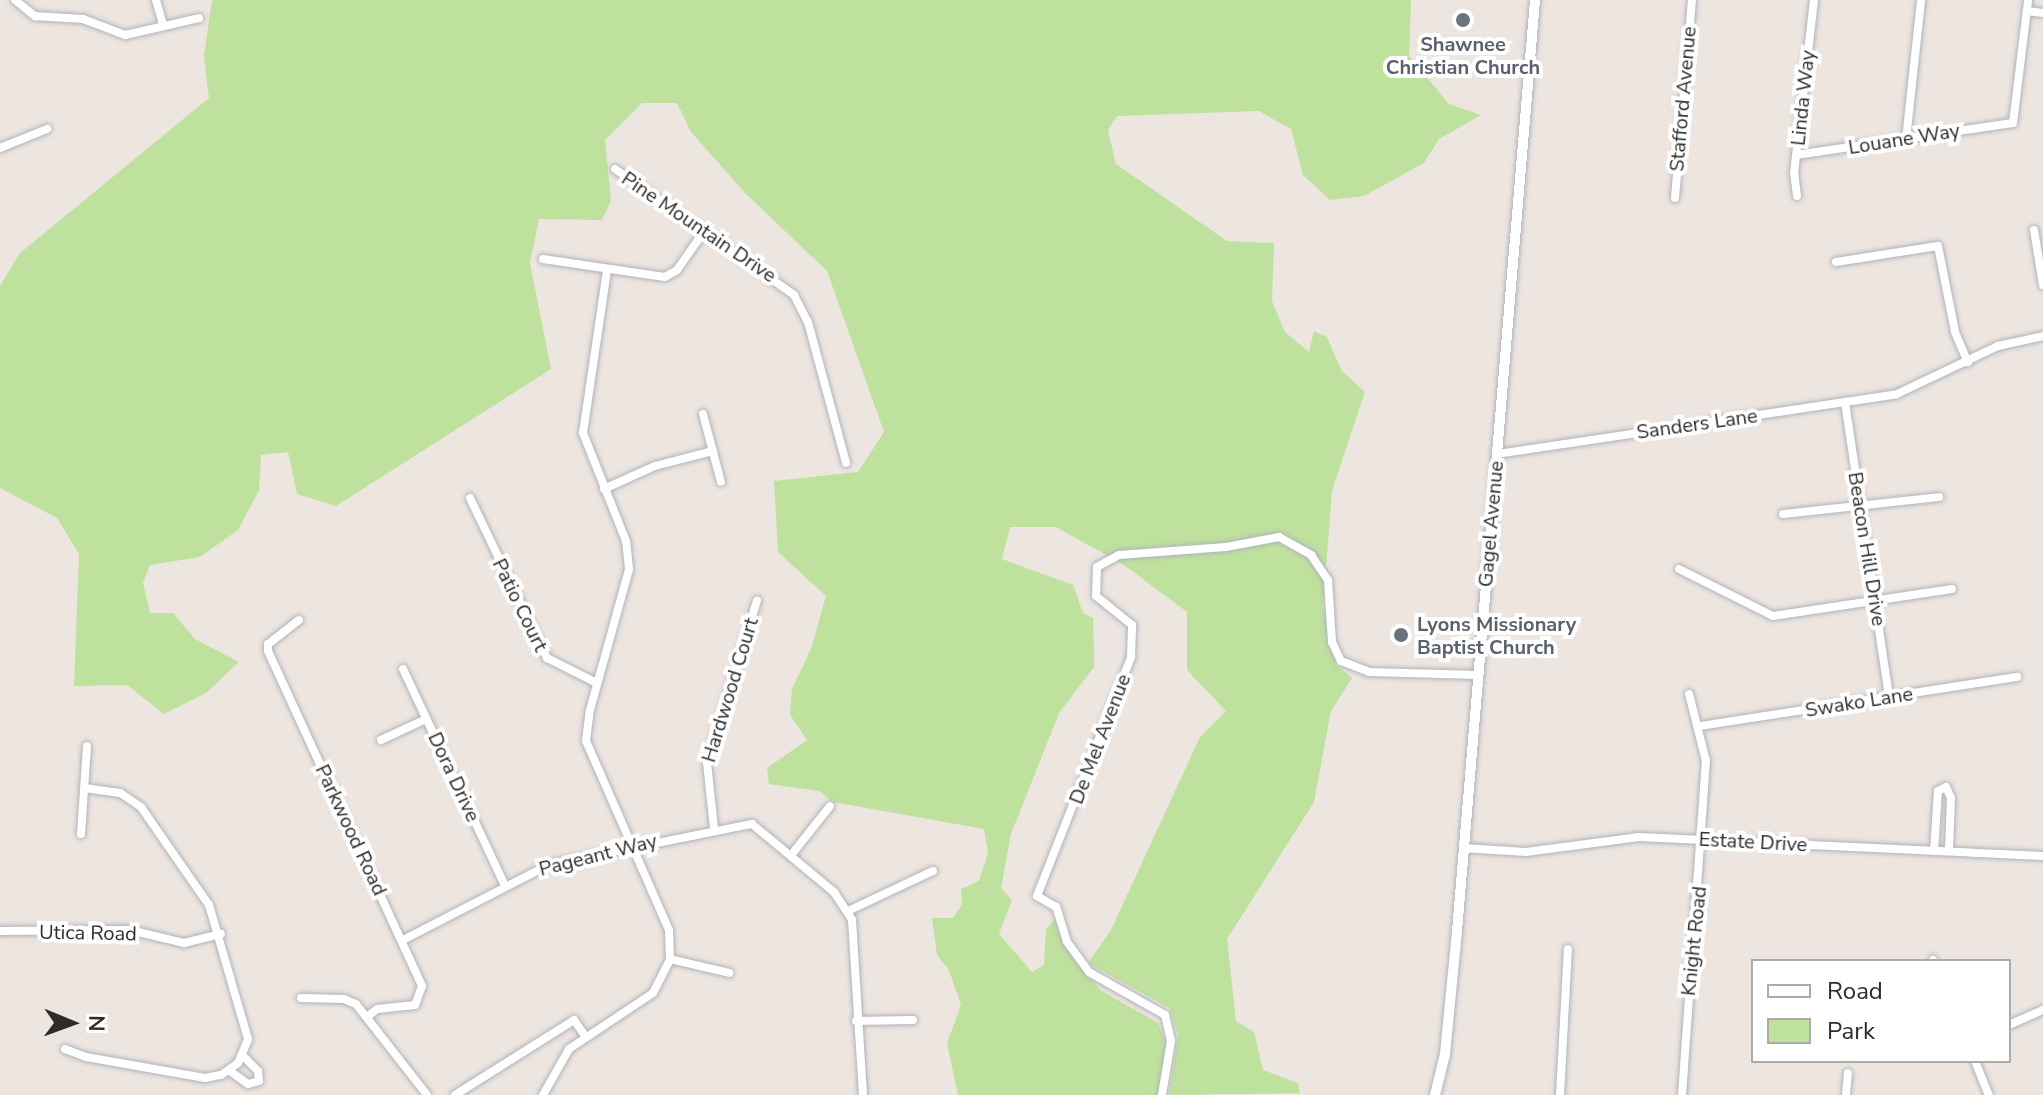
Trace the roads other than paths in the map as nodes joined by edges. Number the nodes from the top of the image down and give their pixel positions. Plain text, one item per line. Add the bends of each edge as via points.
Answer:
1 (15, 0) edge
2 (156, 0) edge
3 (1535, 0) edge
4 (1692, 0) edge
5 (1814, 0) edge
6 (1921, 0) edge
7 (2028, 0) edge
8 (2027, 11) junction
9 (2043, 13) edge
10 (199, 18) dead end
11 (163, 25) junction
12 (47, 129) dead end
13 (1906, 139) junction
14 (0, 148) edge
15 (1796, 155) junction
16 (615, 169) dead end
17 (1797, 196) dead end
18 (1675, 198) dead end
19 (705, 230) junction
20 (2034, 230) dead end
21 (543, 259) dead end
22 (1836, 262) dead end
23 (607, 270) junction
24 (2043, 285) edge
25 (2043, 336) edge
26 (1968, 362) junction
27 (1845, 402) junction
28 (703, 414) dead end
29 (713, 451) junction
30 (1497, 454) junction
31 (846, 463) dead end
32 (721, 482) dead end
33 (604, 489) junction
34 (1939, 497) dead end
35 (470, 498) dead end
36 (1860, 506) junction
37 (1783, 514) dead end
38 (1679, 569) dead end
39 (1952, 589) dead end
40 (757, 600) dead end
41 (1875, 601) junction
42 (299, 620) dead end
43 (403, 669) dead end
44 (1478, 675) junction
45 (2017, 677) dead end
46 (597, 683) junction
47 (1689, 694) dead end
48 (1889, 697) junction
49 (426, 719) junction
50 (1700, 726) junction
51 (381, 740) dead end
52 (87, 746) dead end
53 (84, 788) junction
54 (830, 806) dead end
55 (714, 828) junction
56 (81, 834) dead end
57 (1703, 840) junction
58 (631, 846) junction
59 (1463, 848) junction
60 (1934, 851) junction
61 (1949, 851) junction
62 (792, 854) junction
63 (2043, 856) edge
64 (933, 871) dead end
65 (505, 886) junction
66 (848, 911) junction
67 (0, 931) edge
68 (221, 934) junction
69 (403, 940) junction
70 (1568, 949) dead end
71 (670, 959) junction
72 (729, 973) dead end
73 (301, 998) dead end
74 (2043, 1010) edge
75 (367, 1017) junction
76 (913, 1020) dead end
77 (856, 1021) junction
78 (2011, 1024) edge
79 (585, 1036) junction
80 (65, 1049) dead end
81 (243, 1056) junction
82 (1976, 1063) edge
83 (230, 1071) junction
84 (1848, 1073) dead end
85 (427, 1095) edge
86 (455, 1095) edge
87 (543, 1095) edge
88 (863, 1095) edge
89 (1162, 1095) edge
90 (1435, 1095) edge
91 (1560, 1095) edge
92 (1682, 1095) edge
93 (1846, 1095) edge
94 (1989, 1095) edge

1 - 11 street via 35,16 83,19 125,35
2 - 11 street
3 - 30 street, Gagel Avenue
4 - 18 street, Stafford Avenue
5 - 15 street, Linda Way
6 - 13 street
7 - 8 street
8 - 9 street
8 - 13 street, Louane Way via 2013,123
10 - 11 street
12 - 14 street
13 - 15 street, Louane Way
15 - 17 street, Linda Way
16 - 19 street, Pine Mountain Drive
19 - 23 street via 677,270 665,277
19 - 31 street, Pine Mountain Drive via 779,281 799,304
20 - 24 street
21 - 23 street
22 - 26 street via 1938,246 1955,332
23 - 33 street via 583,424 584,442
25 - 26 street, Sanders Lane via 2011,341
26 - 27 street, Sanders Lane via 1897,394
27 - 30 street, Sanders Lane
27 - 36 street, Beacon Hill Drive
28 - 29 street
29 - 32 street
29 - 33 street via 655,466
30 - 44 street, Gagel Avenue
33 - 46 street via 626,541 629,569
34 - 36 street
35 - 46 street, Patio Court via 547,658
36 - 37 street
36 - 41 street, Beacon Hill Drive
38 - 41 street via 1767,616
39 - 41 street
40 - 55 street, Hardwood Court via 707,763
41 - 48 street, Beacon Hill Drive
42 - 69 street, Parkwood Road via 268,644 268,651
43 - 49 street, Dora Drive
44 - 59 street, Gagel Avenue
44 - 89 street, De Mel Avenue via 1369,672 1341,661 1332,642 1328,580 1311,555 1279,537 1226,547 1119,555 1097,567 1096,596 1132,625 1131,657 1037,896 1056,907 1067,942 1089,972 1165,1015 1171,1041
45 - 48 street, Swako Lane
46 - 58 street via 586,741
47 - 50 street, Knight Road
48 - 50 street, Swako Lane
49 - 51 street
49 - 65 street, Dora Drive
50 - 57 street, Knight Road via 1706,761
52 - 53 street
53 - 56 street
53 - 68 street via 120,793 150,817 209,905
54 - 62 street
55 - 58 street, Pageant Way
55 - 62 street, Pageant Way via 752,824
57 - 59 street, Estate Drive via 1623,838 1526,852
57 - 60 street, Estate Drive
57 - 92 street, Knight Road
58 - 65 street, Pageant Way via 548,865
58 - 71 street via 669,930
59 - 90 street, Gagel Avenue via 1448,1025
60 - 61 street, Estate Drive
60 - 61 street via 1938,791 1946,787 1951,798
61 - 63 street, Estate Drive
62 - 66 street, Pageant Way
64 - 66 street
65 - 69 street, Pageant Way via 458,916
66 - 77 street via 855,932
67 - 68 street, Utica Road via 130,930 184,943
68 - 81 street via 247,1030
69 - 75 street, Parkwood Road via 422,986 421,997 408,1008 377,1009
70 - 91 street
71 - 72 street
71 - 79 street via 653,993
73 - 75 street via 351,1000
74 - 78 street
75 - 85 street
76 - 77 street
77 - 88 street
79 - 86 street via 574,1020
79 - 87 street via 557,1064
80 - 83 street via 205,1078
81 - 83 street
81 - 83 street via 258,1071 259,1081 248,1084
82 - 94 street
84 - 93 street

